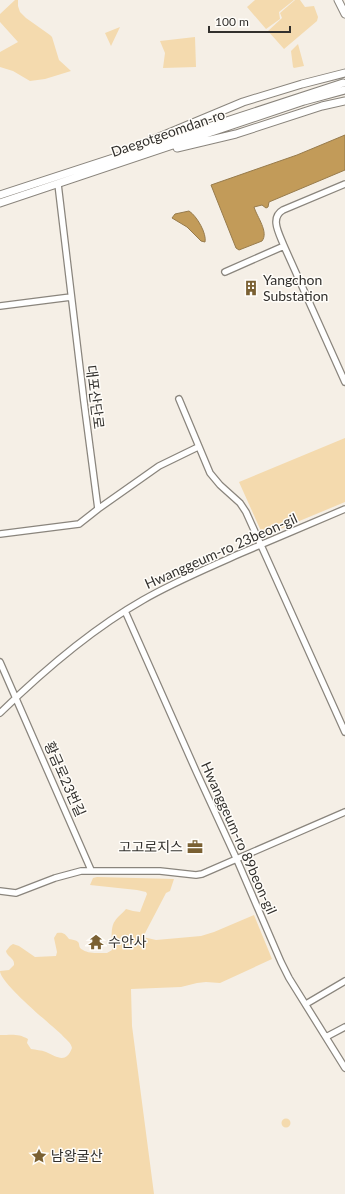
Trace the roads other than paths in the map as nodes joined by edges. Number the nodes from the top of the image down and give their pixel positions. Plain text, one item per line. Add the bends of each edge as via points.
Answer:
1 (338, 0) edge
2 (345, 14) edge
3 (345, 73) edge
4 (344, 87) edge
5 (345, 101) edge
6 (136, 158) junction
7 (83, 168) junction
8 (58, 184) junction
9 (345, 184) edge
10 (0, 196) edge
11 (0, 203) edge
12 (284, 246) junction
13 (225, 272) dead end
14 (71, 297) junction
15 (0, 306) edge
16 (345, 382) edge
17 (179, 399) dead end
18 (198, 447) junction
19 (98, 509) junction
20 (345, 509) edge
21 (0, 534) edge
22 (260, 545) junction
23 (125, 611) junction
24 (0, 662) edge
25 (16, 698) junction
26 (0, 713) edge
27 (345, 732) edge
28 (345, 812) edge
29 (237, 860) junction
30 (90, 870) junction
31 (0, 891) edge
32 (345, 981) edge
33 (306, 1004) junction
34 (345, 1027) edge
35 (326, 1037) junction
36 (345, 1068) edge

1 - 2 main road
3 - 7 main road via 243,102
4 - 6 main road, Daegotgeomdan-ro
4 - 7 main road, Daegotgeomdan-ro
5 - 6 main road via 236,134
6 - 8 main road, Daegotgeomdan-ro
7 - 10 main road, Daegotgeomdan-ro
8 - 11 main road, Daegotgeomdan-ro
8 - 14 street, 대포산단로
9 - 12 street via 280,212 276,223
12 - 13 street
12 - 16 street
14 - 15 street
14 - 19 street, 대포산단로
17 - 18 street
18 - 19 street via 159,466
18 - 22 street via 210,474 243,508
19 - 21 street via 78,524
20 - 22 street, Hwanggeum-ro 23beon-gil
22 - 23 street, Hwanggeum-ro 23beon-gil via 172,584
22 - 27 street
23 - 25 street, Hwanggeum-ro 23beon-gil via 73,648
23 - 29 street, Hwanggeum-ro 89beon-gil
24 - 25 street, 황금로23번길
25 - 26 street, Hwanggeum-ro 23beon-gil
25 - 30 street, 황금로23번길
28 - 29 street
29 - 30 street via 196,875 160,871
29 - 33 street, Hwanggeum-ro 89beon-gil via 281,962
30 - 31 street via 69,874 16,893
32 - 33 street
33 - 35 street, Hwanggeum-ro 89beon-gil
34 - 35 street
35 - 36 street, Hwanggeum-ro 89beon-gil

